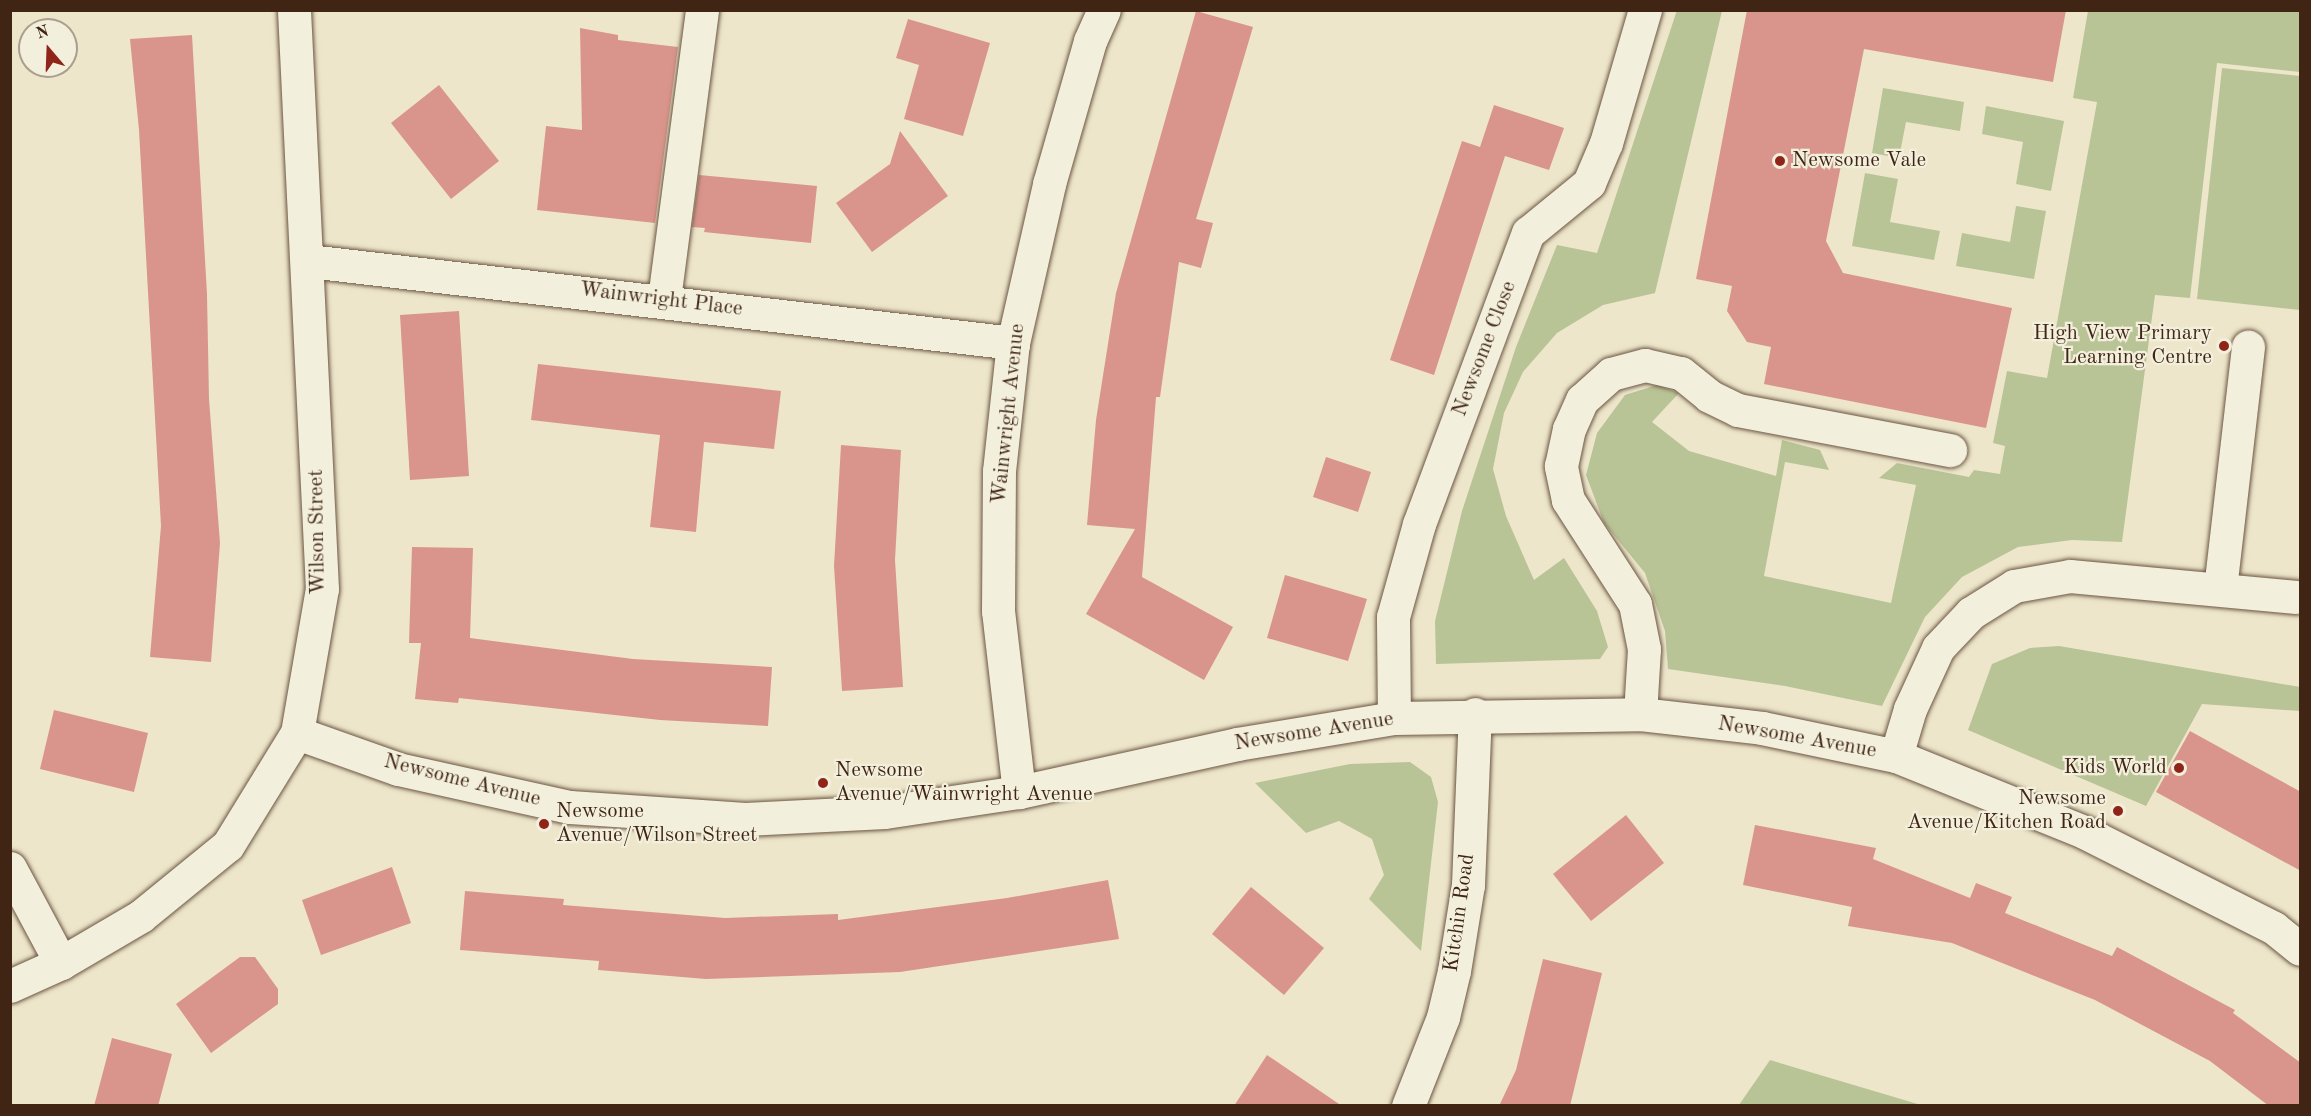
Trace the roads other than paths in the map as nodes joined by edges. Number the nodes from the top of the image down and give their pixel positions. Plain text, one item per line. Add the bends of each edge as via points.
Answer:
1 (294, 10) edge
2 (702, 10) edge
3 (1104, 10) edge
4 (1645, 10) edge
5 (309, 261) junction
6 (664, 300) junction
7 (1013, 343) junction
8 (2248, 347) dead end
9 (1950, 450) dead end
10 (2220, 589) junction
11 (2296, 597) dead end
12 (1475, 714) junction
13 (1640, 714) junction
14 (1394, 718) junction
15 (297, 733) junction
16 (1896, 756) junction
17 (1019, 792) junction
18 (10, 868) edge
19 (2301, 949) edge
20 (61, 963) junction
21 (10, 986) edge
22 (1408, 1106) edge

1 - 5 street, Wilson Street
2 - 6 street
3 - 7 street, Wainwright Avenue via 1090,41 1049,184
4 - 14 street, Newsome Close via 1606,143 1589,183 1528,233 1419,524 1393,617
5 - 6 street, Wainwright Place
5 - 15 street, Wilson Street via 322,589
6 - 7 street, Wainwright Place
7 - 17 street, Wainwright Avenue via 999,471 998,611
8 - 10 street
9 - 13 street via 1738,410 1709,396 1681,373 1645,365 1611,374 1582,400 1569,429 1561,466 1568,500 1635,604 1644,649
10 - 11 street
10 - 16 street via 2070,576 2014,586 1971,613 1938,648 1911,709
12 - 13 street, Newsome Avenue
12 - 14 street, Newsome Avenue
12 - 22 street, Kitchin Road via 1468,885 1454,971 1443,1017
13 - 16 street, Newsome Avenue via 1762,728
14 - 17 street, Newsome Avenue via 1237,744
15 - 17 street, Newsome Avenue via 398,769 570,807 745,819 885,812
15 - 20 street, Wilson Street via 228,845 141,916
16 - 19 street, Newsome Avenue via 2084,832 2274,928
18 - 20 street
20 - 21 street, Wilson Street

